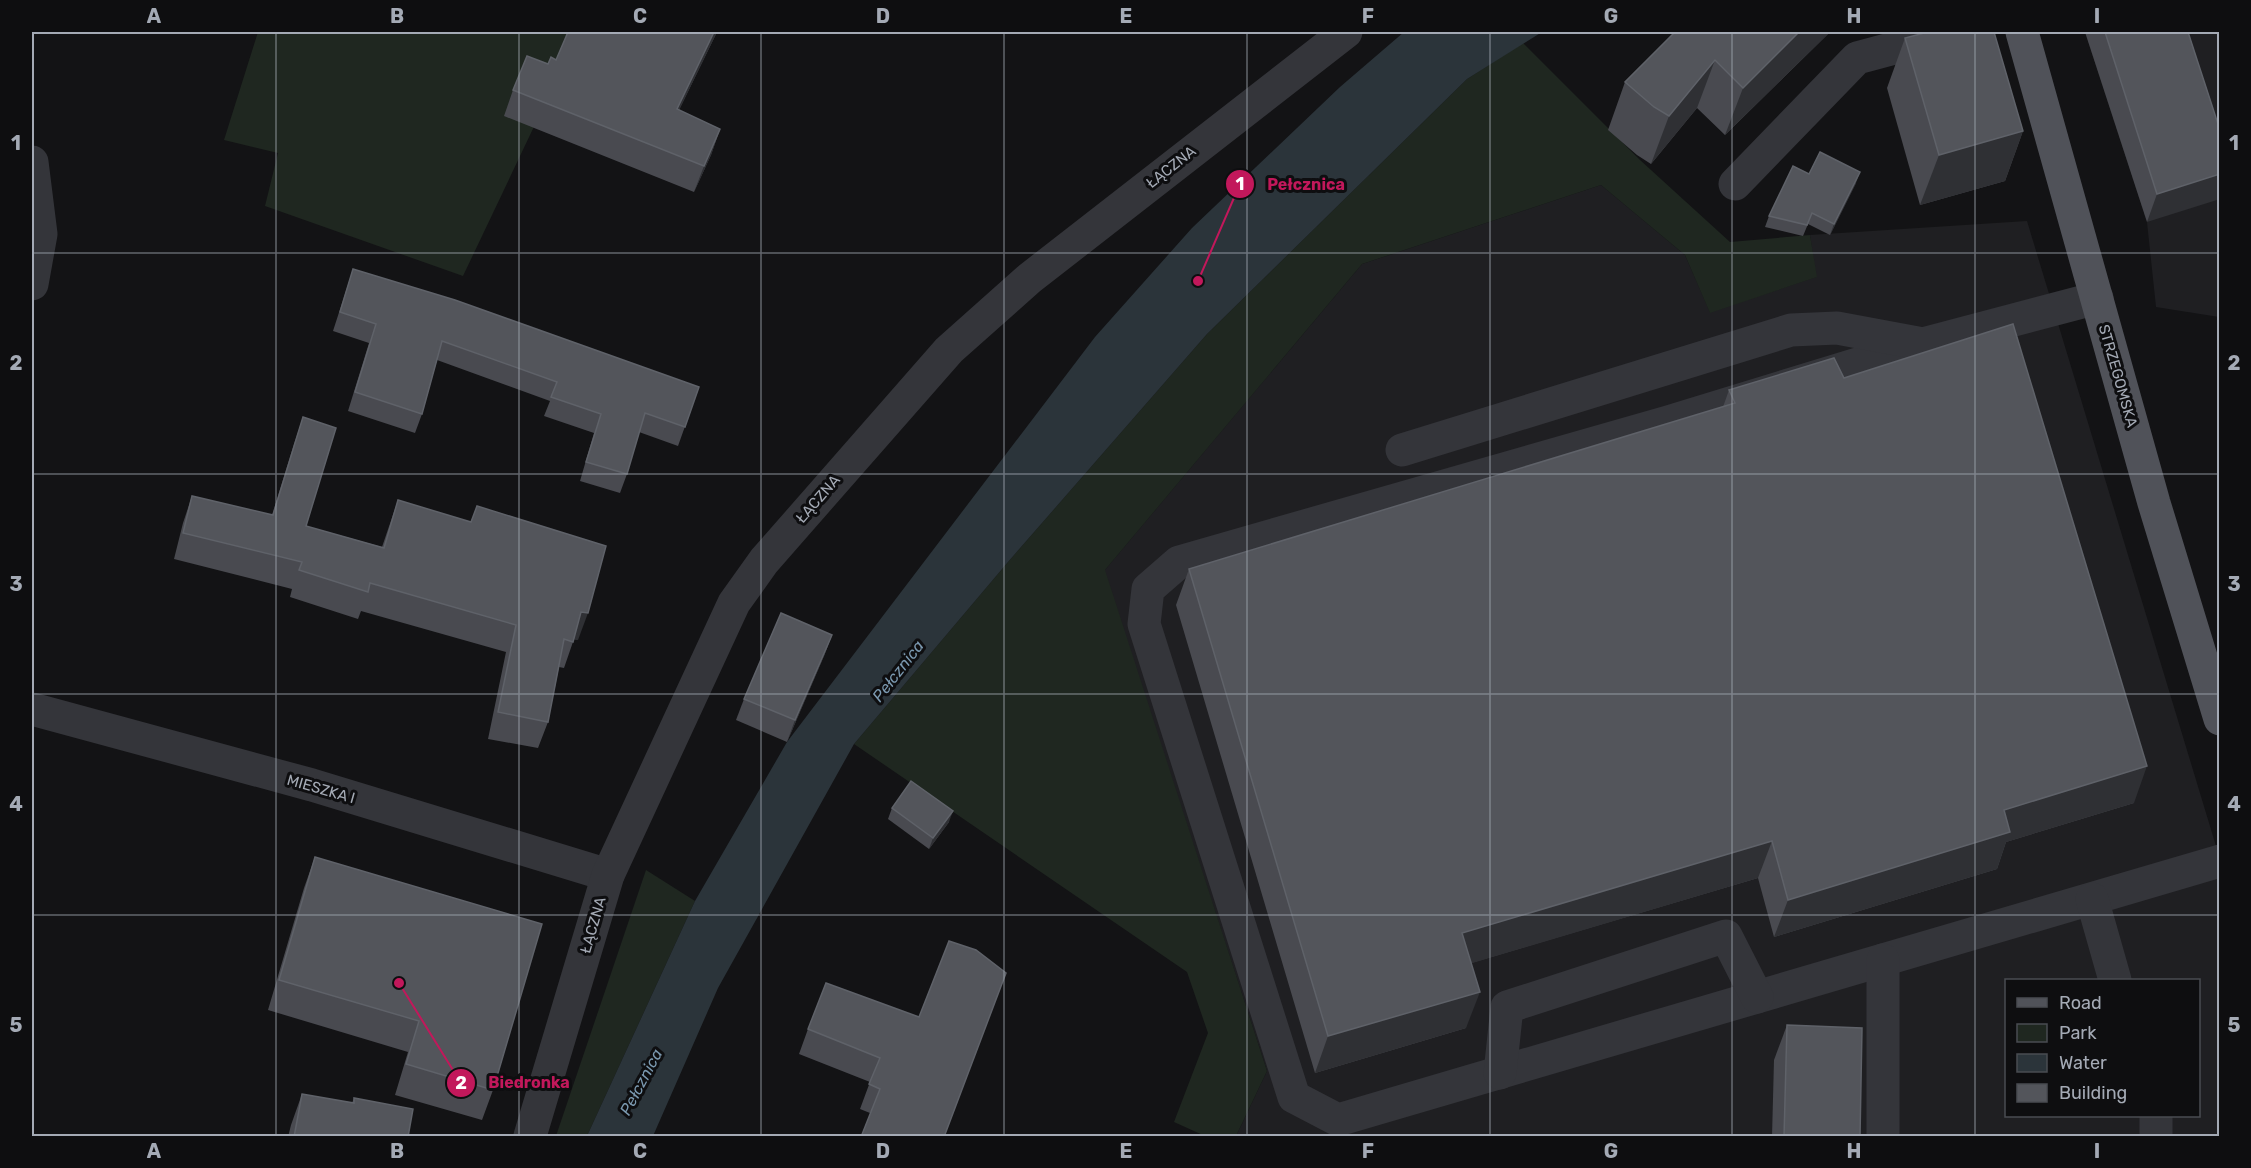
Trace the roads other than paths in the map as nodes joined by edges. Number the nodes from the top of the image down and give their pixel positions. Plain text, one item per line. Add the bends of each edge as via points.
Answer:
1 (1346, 32) edge
2 (1954, 32) edge
3 (2022, 32) edge
4 (32, 162) edge
5 (1735, 184) dead end
6 (32, 284) edge
7 (2097, 298) junction
8 (1923, 344) junction
9 (1402, 450) dead end
10 (32, 710) edge
11 (2220, 719) edge
12 (2220, 861) edge
13 (608, 875) junction
14 (2091, 899) junction
15 (1883, 960) junction
16 (2114, 979) edge
17 (1756, 997) junction
18 (1500, 1073) junction
19 (2156, 1117) edge
20 (530, 1137) edge
21 (1882, 1137) edge
22 (2156, 1137) edge

1 - 13 street, ŁĄCZNA via 1030,278 949,350 882,424 764,561 734,603
2 - 5 street via 1857,58
3 - 7 main road, STRZEGOMSKA
4 - 6 street via 41,234
7 - 8 street
7 - 11 main road, STRZEGOMSKA via 2157,515
8 - 9 street via 1837,328 1791,330
8 - 18 street via 1179,562 1148,589 1144,624 1294,1097 1338,1120
10 - 13 street, MIESZKA I via 312,785
12 - 14 street
13 - 20 street, ŁĄCZNA
14 - 15 street
14 - 16 street
15 - 17 street
15 - 21 street
17 - 18 street
17 - 18 street via 1726,936 1507,1007
19 - 22 street

